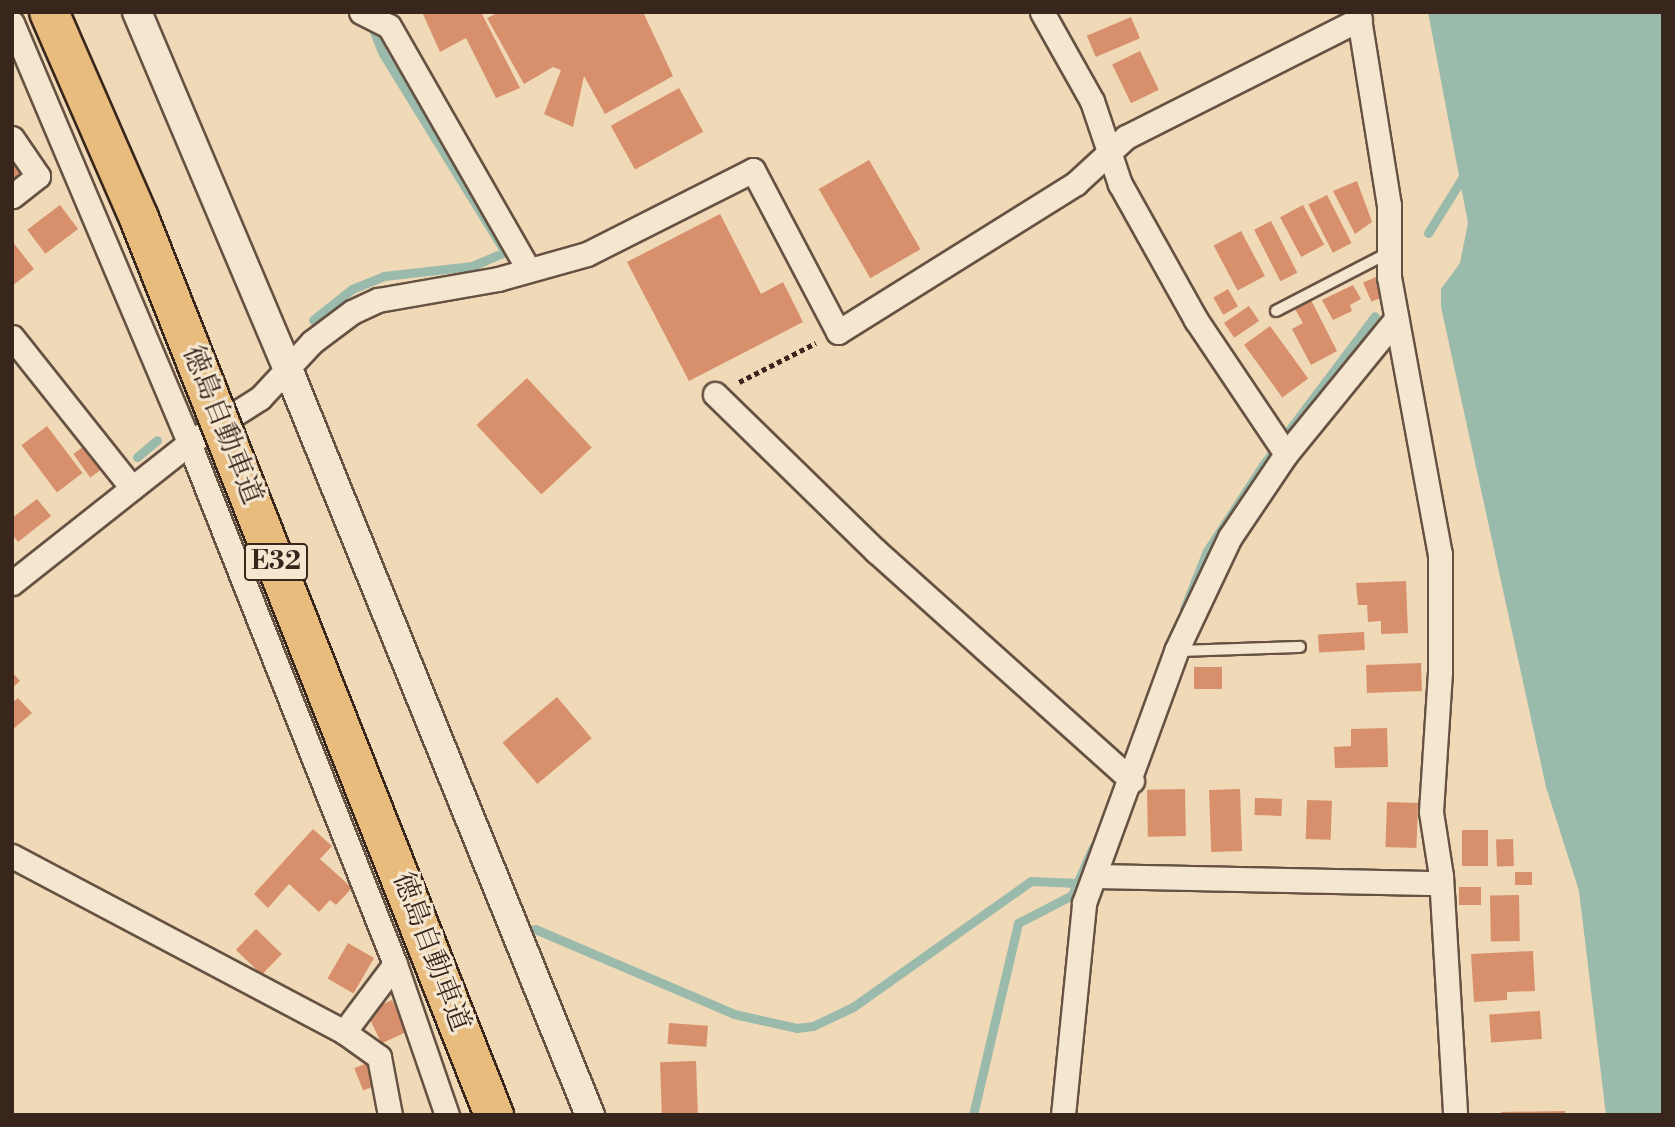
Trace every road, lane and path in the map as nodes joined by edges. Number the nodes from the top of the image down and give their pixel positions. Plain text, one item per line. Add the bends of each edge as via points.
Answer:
1 (49, 12) edge
2 (137, 12) edge
3 (1042, 12) edge
4 (367, 15) edge
5 (1359, 16) edge
6 (12, 23) edge
7 (12, 138) edge
8 (1111, 153) junction
9 (12, 196) edge
10 (1388, 253) junction
11 (529, 270) junction
12 (1276, 311) dead end
13 (1396, 318) junction
14 (838, 332) junction
15 (12, 337) edge
16 (288, 369) junction
17 (715, 394) joint
18 (189, 443) junction
19 (1280, 446) junction
20 (132, 488) junction
21 (12, 583) edge
22 (1300, 647) dead end
23 (1176, 651) junction
24 (1124, 774) junction
25 (12, 856) edge
26 (1096, 876) junction
27 (1441, 883) junction
28 (395, 964) junction
29 (344, 1032) junction
30 (390, 1115) edge
31 (447, 1115) edge
32 (494, 1115) edge
33 (590, 1115) edge
34 (1063, 1115) edge
35 (1455, 1115) edge

1 - 32 highway, 徳島自動車道 / E32, bridge via 144,231
2 - 16 street
3 - 8 street via 1092,101
4 - 11 street via 389,26
5 - 8 street via 1126,137
5 - 10 street via 1389,205
6 - 18 street
7 - 9 street via 37,176
8 - 14 street via 1076,183
8 - 19 street via 1120,184 1196,320
10 - 12 lane
10 - 13 street
11 - 14 street via 587,254 753,170
11 - 16 street via 378,300 352,312 312,342
13 - 19 street
13 - 27 street via 1440,554 1440,672 1431,812
14 - 17 path
15 - 20 street
16 - 18 street via 260,398
16 - 33 street
17 - 24 street via 876,551
18 - 20 street
18 - 28 street
19 - 23 street
20 - 21 street
22 - 23 lane
23 - 24 street
24 - 26 street
25 - 29 street
26 - 27 street
26 - 34 street via 1079,935
27 - 35 street
28 - 29 street
28 - 31 street
29 - 30 street via 379,1057

